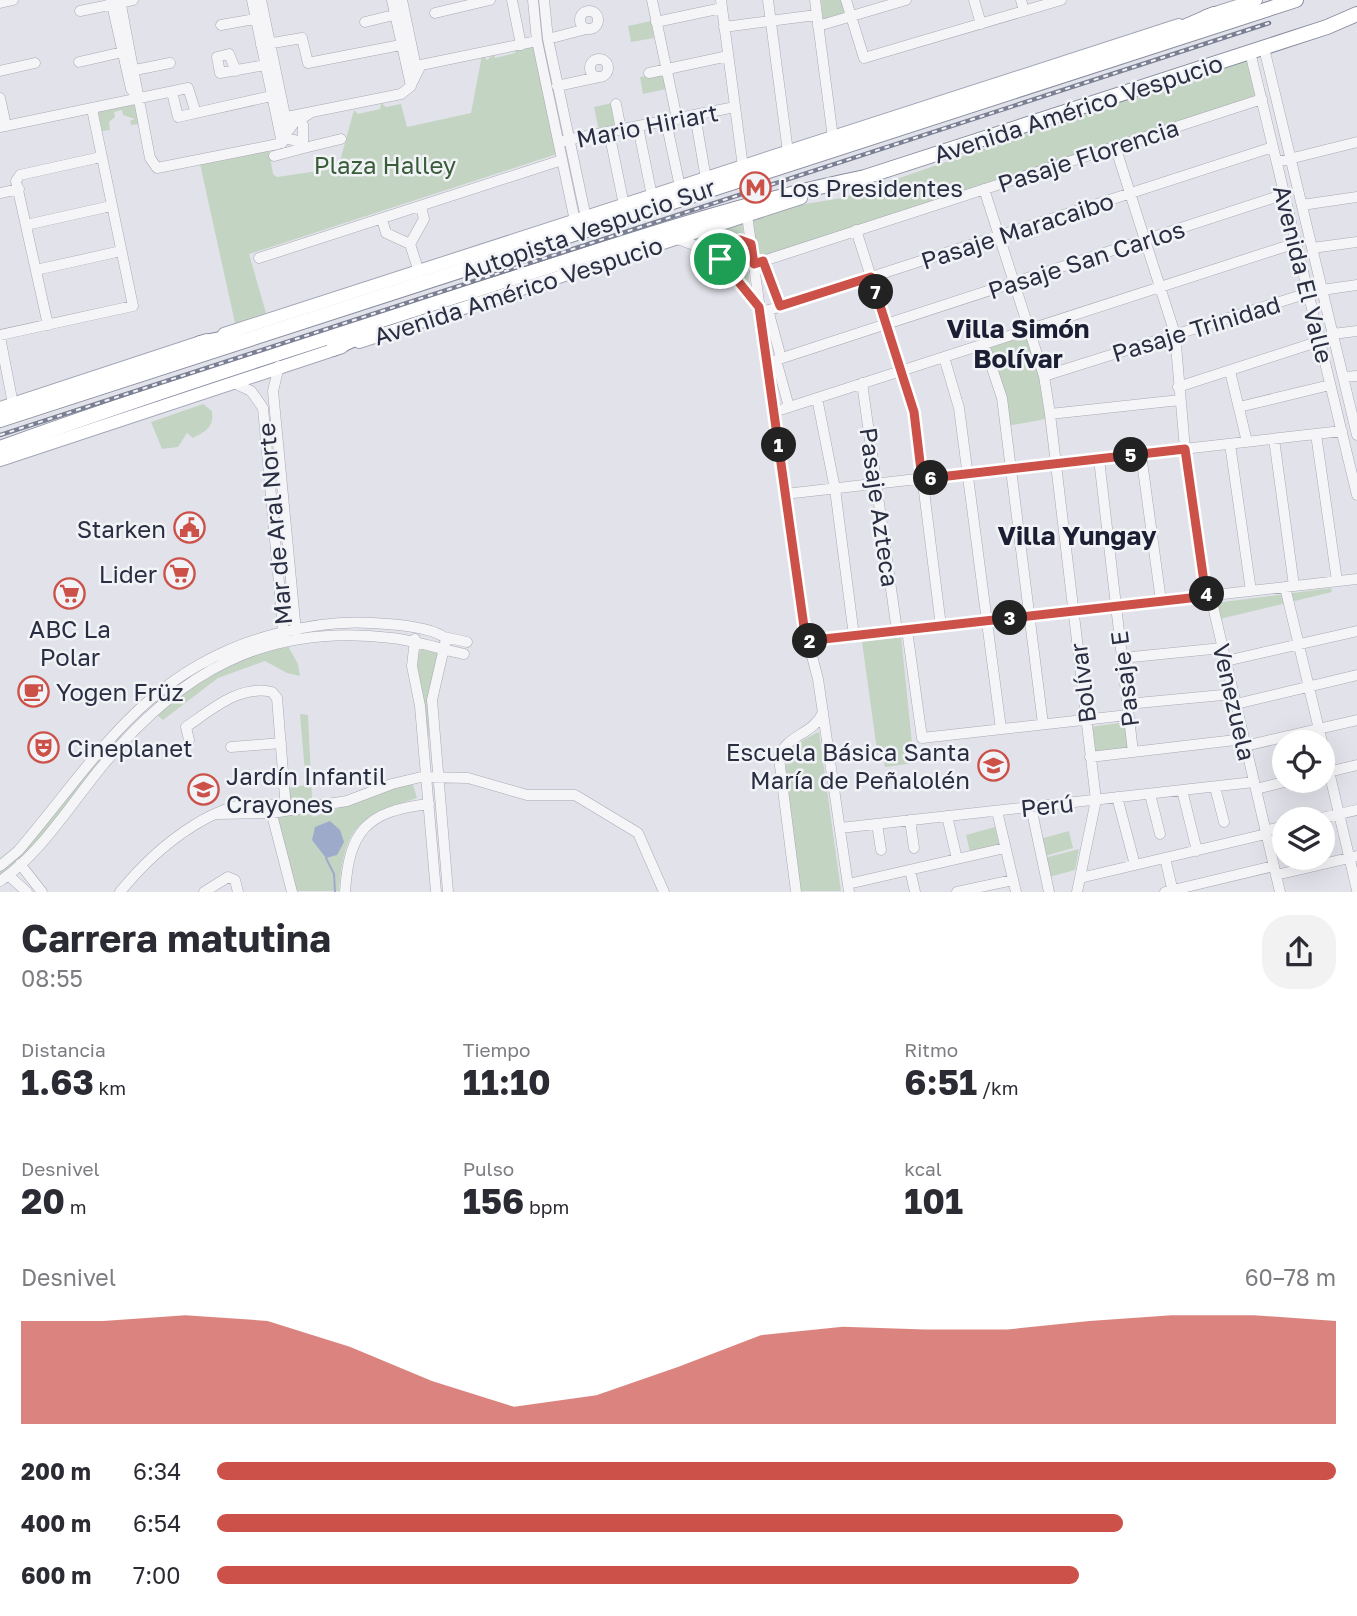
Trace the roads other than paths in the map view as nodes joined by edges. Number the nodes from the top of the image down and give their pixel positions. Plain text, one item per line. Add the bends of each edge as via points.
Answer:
1 (13, 0) edge
2 (133, 0) edge
3 (252, 0) edge
4 (261, 0) edge
5 (392, 0) edge
6 (402, 0) edge
7 (490, 0) edge
8 (512, 0) edge
9 (533, 0) edge
10 (544, 0) edge
11 (652, 0) edge
12 (768, 0) edge
13 (814, 0) edge
14 (846, 0) edge
15 (906, 0) edge
16 (974, 0) edge
17 (1021, 0) edge
18 (1061, 0) edge
19 (1296, 0) edge
20 (1248, 1) edge
21 (116, 2) edge
22 (894, 2) edge
23 (0, 3) edge
24 (721, 4) edge
25 (80, 11) dead end
26 (1024, 11) junction
27 (435, 13) dead end
28 (400, 14) junction
29 (1214, 14) junction
30 (851, 16) junction
31 (1357, 16) edge
32 (260, 18) junction
33 (817, 20) junction
34 (771, 21) junction
35 (365, 22) dead end
36 (656, 22) junction
37 (981, 24) junction
38 (221, 25) dead end
39 (724, 27) junction
40 (586, 29) dead end
41 (542, 40) junction
42 (406, 44) junction
43 (265, 45) junction
44 (521, 45) junction
45 (1257, 50) junction
46 (127, 51) junction
47 (728, 56) junction
48 (79, 62) dead end
49 (35, 63) dead end
50 (170, 63) dead end
51 (270, 64) junction
52 (415, 67) junction
53 (666, 69) junction
54 (135, 70) junction
55 (0, 71) edge
56 (236, 71) dead end
57 (649, 73) dead end
58 (599, 77) dead end
59 (411, 86) junction
60 (557, 86) junction
61 (1035, 86) junction
62 (172, 92) junction
63 (276, 95) junction
64 (1275, 96) junction
65 (0, 98) edge
66 (138, 99) junction
67 (1262, 99) junction
68 (616, 104) dead end
69 (735, 107) junction
70 (92, 109) junction
71 (196, 113) junction
72 (309, 114) junction
73 (695, 115) junction
74 (281, 119) junction
75 (671, 120) junction
76 (303, 125) dead end
77 (3, 127) edge
78 (638, 127) junction
79 (1269, 129) junction
80 (621, 130) junction
81 (609, 132) junction
82 (285, 138) junction
83 (833, 138) junction
84 (341, 139) dead end
85 (563, 141) junction
86 (1357, 142) edge
87 (304, 145) junction
88 (1115, 146) junction
89 (1273, 146) junction
90 (788, 152) junction
91 (274, 156) dead end
92 (101, 157) junction
93 (1290, 157) junction
94 (562, 160) junction
95 (1277, 162) junction
96 (743, 167) junction
97 (865, 177) junction
98 (706, 178) junction
99 (680, 187) junction
100 (19, 189) junction
101 (984, 189) junction
102 (0, 193) edge
103 (1130, 193) junction
104 (1284, 194) junction
105 (652, 196) junction
106 (1357, 197) edge
107 (624, 205) junction
108 (1302, 205) junction
109 (111, 206) junction
110 (421, 207) junction
111 (747, 215) junction
112 (382, 219) junction
113 (580, 219) junction
114 (26, 225) junction
115 (856, 230) junction
116 (999, 235) junction
117 (675, 238) junction
118 (1145, 240) junction
119 (1357, 242) edge
120 (1296, 243) junction
121 (410, 244) junction
122 (751, 244) junction
123 (1312, 248) junction
124 (121, 251) junction
125 (259, 258) dead end
126 (720, 259) junction
127 (759, 262) junction
128 (36, 270) junction
129 (419, 272) junction
130 (871, 277) junction
131 (1014, 282) junction
132 (1357, 285) edge
133 (1160, 287) junction
134 (1322, 290) junction
135 (1308, 293) junction
136 (780, 306) junction
137 (421, 308) junction
138 (763, 310) junction
139 (887, 324) junction
140 (48, 325) junction
141 (284, 328) junction
142 (1029, 329) junction
143 (1357, 331) edge
144 (1175, 334) junction
145 (1333, 334) junction
146 (0, 336) edge
147 (1320, 341) junction
148 (200, 343) junction
149 (984, 344) junction
150 (333, 349) junction
151 (944, 357) junction
152 (774, 360) junction
153 (279, 366) junction
154 (901, 370) junction
155 (1230, 370) junction
156 (1044, 376) junction
157 (1357, 376) edge
158 (1343, 377) junction
159 (230, 382) junction
160 (862, 383) junction
161 (1330, 385) junction
162 (1178, 387) junction
163 (817, 398) junction
164 (1180, 400) junction
165 (13, 404) junction
166 (789, 407) junction
167 (1239, 407) junction
168 (0, 408) edge
169 (774, 412) junction
170 (1049, 414) junction
171 (0, 420) edge
172 (1355, 421) edge
173 (265, 424) junction
174 (277, 424) junction
175 (1342, 431) junction
176 (1317, 434) junction
177 (1357, 435) edge
178 (1274, 439) junction
179 (1247, 442) junction
180 (1230, 444) junction
181 (0, 448) edge
182 (1185, 449) junction
183 (1141, 454) junction
184 (1098, 459) junction
185 (0, 460) edge
186 (1055, 464) junction
187 (1010, 469) junction
188 (967, 474) junction
189 (922, 479) junction
190 (877, 484) junction
191 (835, 489) junction
192 (785, 494) junction
193 (1357, 495) edge
194 (284, 503) junction
195 (272, 504) junction
196 (1357, 579) edge
197 (1337, 581) junction
198 (1290, 587) junction
199 (1251, 591) junction
200 (1208, 596) junction
201 (1161, 601) junction
202 (292, 602) junction
203 (1117, 606) junction
204 (1073, 611) junction
205 (1029, 616) junction
206 (987, 621) junction
207 (320, 624) junction
208 (941, 626) junction
209 (296, 629) junction
210 (418, 629) junction
211 (902, 630) junction
212 (1357, 631) edge
213 (284, 632) junction
214 (854, 636) junction
215 (298, 641) junction
216 (806, 641) junction
217 (414, 642) junction
218 (446, 642) junction
219 (467, 642) dead end
220 (285, 643) junction
221 (1299, 644) junction
222 (1222, 648) junction
223 (464, 654) dead end
224 (1122, 658) junction
225 (1226, 661) junction
226 (1357, 675) edge
227 (1309, 687) junction
228 (1234, 699) junction
229 (1128, 709) junction
230 (823, 712) junction
231 (1086, 720) junction
232 (1357, 720) edge
233 (1043, 724) junction
234 (1001, 729) junction
235 (1319, 729) junction
236 (189, 740) dead end
237 (435, 742) junction
238 (281, 743) junction
239 (424, 743) junction
240 (1245, 743) junction
241 (231, 747) dead end
242 (1133, 752) junction
243 (1090, 757) junction
244 (1357, 765) edge
245 (1335, 770) edge
246 (438, 776) junction
247 (426, 777) junction
248 (1272, 783) edge
249 (1215, 786) junction
250 (1255, 786) junction
251 (1182, 790) junction
252 (1332, 793) edge
253 (1150, 794) junction
254 (1117, 797) junction
255 (1096, 800) junction
256 (429, 804) junction
257 (1031, 807) junction
258 (270, 808) junction
259 (286, 809) junction
260 (1357, 810) edge
261 (997, 811) junction
262 (1339, 814) junction
263 (1335, 815) edge
264 (947, 816) junction
265 (910, 820) junction
266 (1224, 822) dead end
267 (877, 824) junction
268 (840, 828) junction
269 (1272, 831) edge
270 (1266, 833) junction
271 (1160, 834) dead end
272 (914, 848) dead end
273 (1005, 848) junction
274 (881, 850) dead end
275 (1197, 850) junction
276 (1353, 857) edge
277 (1165, 858) junction
278 (1272, 858) edge
279 (957, 859) junction
280 (1335, 860) edge
281 (20, 864) junction
282 (1135, 865) junction
283 (0, 866) edge
284 (910, 870) junction
285 (1275, 870) joint
286 (4, 878) edge
287 (1080, 878) junction
288 (1013, 880) junction
289 (848, 888) edge
290 (1357, 890) edge
291 (27, 891) edge
292 (42, 891) edge
293 (120, 891) edge
294 (204, 891) edge
295 (238, 891) edge
296 (292, 891) edge
297 (345, 891) edge
298 (436, 891) edge
299 (448, 891) edge
300 (664, 891) edge
301 (796, 891) edge
302 (915, 891) edge
303 (957, 891) edge
304 (1016, 891) edge
305 (1049, 891) edge
306 (1077, 891) edge
307 (1170, 891) edge
308 (1280, 891) edge

1 - 23 street
2 - 21 street
3 - 32 street
4 - 32 street
5 - 28 street
6 - 28 street
7 - 27 street
8 - 44 street
9 - 41 street
10 - 41 street
11 - 36 street
12 - 34 street
13 - 33 street
14 - 30 street
15 - 22 street
16 - 37 street
17 - 26 street
18 - 26 street
19 - 61 highway, Autopista Vespucio Sur
20 - 29 main road, Avenida Américo Vespucio
21 - 25 street
21 - 46 street
22 - 30 street
24 - 36 street
24 - 39 street
26 - 37 street
28 - 35 street
28 - 42 street
29 - 61 highway
29 - 83 main road, Avenida Américo Vespucio
30 - 33 street
30 - 37 street via 864,58
31 - 45 highway, Avenida Américo Vespucio
32 - 38 street
32 - 43 street
33 - 34 street
33 - 83 street
34 - 39 street
34 - 90 street
36 - 53 street
39 - 47 street
40 - 41 street
41 - 44 street
41 - 60 street
41 - 85 street
42 - 43 street via 308,63 302,38
42 - 52 street
43 - 51 street
44 - 52 street
45 - 64 street, Avenida El Valle
45 - 67 street, Avenida El Valle
45 - 97 highway, Avenida Américo Vespucio
46 - 48 street
46 - 54 street
46 - 66 street via 131,89
47 - 53 street
47 - 69 street
49 - 55 street
50 - 54 street
51 - 56 street
51 - 63 street
52 - 59 street
52 - 59 street
53 - 57 street
53 - 75 street
54 - 66 street
58 - 60 street
59 - 72 street via 401,94
60 - 85 street
61 - 141 highway, Autopista Vespucio Sur
62 - 66 street
62 - 71 street via 188,88
62 - 71 street via 178,117
63 - 71 street
63 - 74 street
64 - 79 street
64 - 93 street, Avenida El Valle
65 - 77 street
66 - 70 street
66 - 82 street via 150,158 161,169
67 - 79 street, Avenida El Valle
67 - 88 street, Pasaje Florencia
68 - 80 street
69 - 73 street, Mario Hiriart
69 - 96 street
70 - 77 street
70 - 92 street
72 - 74 street
72 - 82 street via 299,118
73 - 75 street, Mario Hiriart
73 - 98 street
74 - 82 street
75 - 78 street, Mario Hiriart
75 - 99 street
76 - 87 street
78 - 80 street, Mario Hiriart
78 - 105 street
79 - 89 street, Avenida El Valle
80 - 81 street, Mario Hiriart
81 - 85 street, Mario Hiriart
81 - 107 street
82 - 87 street
83 - 90 main road, Avenida Américo Vespucio
84 - 87 street
85 - 94 street
85 - 113 street
86 - 93 street
87 - 91 street
88 - 101 street, Pasaje Florencia
88 - 103 street, Venezuela
89 - 95 street, Avenida El Valle
89 - 103 street, Pasaje Maracaibo
90 - 96 main road, Avenida Américo Vespucio
92 - 100 street via 20,174 16,181
92 - 109 street
93 - 95 street
93 - 108 street, Avenida El Valle
94 - 110 street
94 - 113 street
95 - 104 street, Avenida El Valle
96 - 98 main road, Avenida Américo Vespucio
97 - 111 main road, Avenida Américo Vespucio
97 - 137 highway, Autopista Vespucio Sur via 788,192
98 - 99 main road, Avenida Américo Vespucio
99 - 105 main road, Avenida Américo Vespucio
100 - 102 street
100 - 114 street
101 - 115 street, Pasaje Florencia
101 - 116 street, Bolívar
103 - 116 street, Pasaje Maracaibo
103 - 118 street, Venezuela
104 - 118 street, Pasaje San Carlos
104 - 120 street, Avenida El Valle
105 - 107 main road, Avenida Américo Vespucio
106 - 108 street
107 - 113 main road, Avenida Américo Vespucio
108 - 123 street, Avenida El Valle
109 - 114 street
109 - 124 street
110 - 112 street
110 - 121 street via 424,219
111 - 117 main road, Avenida Américo Vespucio
111 - 122 street
112 - 121 street via 386,233
112 - 125 street
113 - 129 main road, Avenida Américo Vespucio
114 - 128 street
115 - 127 street, Pasaje Florencia
115 - 130 street
116 - 130 street, Pasaje Maracaibo
116 - 131 street, Bolívar
117 - 126 street via 708,248
117 - 150 main road, Avenida Américo Vespucio
118 - 131 street, Pasaje San Carlos
118 - 133 street, Venezuela
119 - 123 street
120 - 133 street
120 - 135 street, Avenida El Valle
121 - 129 street
122 - 126 street via 729,243
122 - 127 street
123 - 134 street, Avenida El Valle
124 - 128 street
124 - 140 street via 133,306
126 - 138 street
127 - 136 street
127 - 138 street
128 - 140 street
129 - 148 main road, Avenida Américo Vespucio
130 - 136 street, Pasaje Maracaibo
130 - 139 street
131 - 139 street, Pasaje San Carlos
131 - 142 street, Bolívar
132 - 134 street
133 - 142 street
133 - 144 street, Venezuela
134 - 145 street, Avenida El Valle
135 - 144 street, Pasaje Trinidad
135 - 147 street, Avenida El Valle
136 - 138 street, Pasaje Maracaibo
137 - 150 highway
137 - 181 highway, Autopista Vespucio Sur
138 - 152 street
139 - 152 street, Pasaje San Carlos
139 - 154 street
140 - 146 street
141 - 148 highway
141 - 171 highway, Autopista Vespucio Sur
142 - 149 street
142 - 156 street, Bolívar
143 - 145 street
144 - 156 street, Pasaje Trinidad
144 - 162 street, Venezuela
145 - 147 street
145 - 158 street, Avenida El Valle
146 - 165 street
147 - 155 street
147 - 161 street, Avenida El Valle
148 - 165 main road, Avenida Américo Vespucio
149 - 151 street
149 - 187 street via 1002,398
150 - 153 main road, Avenida Américo Vespucio
151 - 154 street
151 - 188 street via 958,401
152 - 166 street
152 - 169 street
153 - 159 main road, Avenida Américo Vespucio
153 - 174 street, Mar de Aral Norte via 273,385
154 - 160 street
154 - 189 street via 914,412
155 - 162 street
155 - 167 street
156 - 170 street, Bolívar
157 - 158 street
158 - 172 street, Avenida El Valle
159 - 173 street, Mar de Aral Norte via 255,394
159 - 185 main road, Avenida Américo Vespucio
160 - 163 street
160 - 190 street, Pasaje Azteca
161 - 167 street
161 - 175 street, Avenida El Valle
162 - 164 street, Venezuela
163 - 166 street
163 - 191 street
164 - 170 street
164 - 182 street, Venezuela
165 - 168 main road, Avenida Américo Vespucio
166 - 169 street
167 - 179 street
169 - 192 street
170 - 186 street, Bolívar
172 - 177 street, Avenida El Valle
173 - 174 street
173 - 195 street, Mar de Aral Norte
174 - 194 street, Mar de Aral Norte
175 - 176 street
175 - 193 street, Avenida El Valle
176 - 178 street
176 - 197 street
178 - 179 street
178 - 198 street
179 - 180 street
180 - 182 street
180 - 199 street
182 - 183 street
182 - 200 street, Venezuela
183 - 184 street
183 - 201 street
184 - 186 street
184 - 203 street, Pasaje E
186 - 187 street
186 - 204 street, Bolívar
187 - 188 street
187 - 205 street
188 - 189 street
188 - 206 street
189 - 190 street
189 - 208 street
190 - 191 street
190 - 211 street, Pasaje Azteca
191 - 192 street
191 - 214 street
192 - 216 street
194 - 195 street
194 - 202 street, Mar de Aral Norte
195 - 213 street, Mar de Aral Norte
196 - 197 street
197 - 198 street
198 - 199 street
198 - 221 street
199 - 200 street
200 - 201 street
200 - 222 street, Venezuela
201 - 203 street
202 - 207 street via 304,618
202 - 209 street, Mar de Aral Norte
203 - 204 street
203 - 224 street, Pasaje E
204 - 205 street
204 - 231 street, Bolívar
205 - 206 street
205 - 233 street
206 - 208 street
206 - 234 street
207 - 209 street
207 - 210 street via 363,622
208 - 211 street
209 - 213 street
209 - 215 street, Mar de Aral Norte
210 - 217 street
210 - 218 street
211 - 214 street
211 - 234 street, Pasaje Azteca via 922,738
212 - 221 street
213 - 220 street, Mar de Aral Norte
213 - 283 street via 214,656 150,697 118,728 18,851
214 - 216 street
215 - 217 street via 356,635
215 - 220 street
216 - 230 street via 816,667
217 - 218 street
217 - 239 street via 412,666
218 - 219 street
218 - 223 street
218 - 237 street via 432,693
220 - 281 street via 219,664 162,702 122,741
221 - 225 street
221 - 227 street
222 - 224 street
222 - 225 street, Venezuela
224 - 229 street, Pasaje E
225 - 228 street, Venezuela
226 - 227 street
227 - 228 street
227 - 235 street
228 - 229 street
228 - 240 street, Venezuela
229 - 231 street
229 - 242 street, Pasaje E
230 - 268 street
230 - 301 street via 814,727 788,743 779,758
231 - 233 street
231 - 243 street, Bolívar
232 - 235 street
233 - 234 street
235 - 240 street
236 - 238 street via 186,727 239,694 264,690 277,698
237 - 239 street
237 - 246 street
238 - 241 street
238 - 259 street
239 - 247 street
240 - 242 street
240 - 250 street, Venezuela
242 - 243 street
243 - 255 street, Bolívar
244 - 245 street
246 - 247 street
246 - 299 street
246 - 300 street via 468,778 527,795 584,798 640,836
247 - 256 street
247 - 259 street via 347,801
248 - 250 street, Perú
249 - 250 street, Perú
249 - 251 street, Perú
249 - 266 street
250 - 270 street, Venezuela
251 - 253 street, Perú
251 - 275 street
252 - 262 street
253 - 254 street, Perú
253 - 271 street
254 - 255 street, Perú
254 - 282 street
255 - 257 street, Perú
255 - 287 street, Bolívar
256 - 297 street via 394,811 363,829 349,853
256 - 298 street
257 - 261 street, Perú
257 - 305 street
258 - 259 street
258 - 293 street via 216,814 170,844
258 - 296 street
260 - 262 street
261 - 264 street, Perú
261 - 273 street
262 - 263 street
262 - 276 street
264 - 265 street, Perú
264 - 279 street
265 - 267 street, Perú
265 - 272 street
267 - 268 street, Perú
267 - 274 street
268 - 289 street
269 - 270 street
270 - 275 street
270 - 278 street, Venezuela
273 - 279 street
273 - 288 street
275 - 277 street
276 - 280 street
276 - 290 street
277 - 282 street
277 - 307 street
279 - 284 street
281 - 286 street
281 - 292 street
282 - 287 street
284 - 289 street
284 - 302 street
285 - 307 street
285 - 308 street, Venezuela
286 - 291 street
287 - 306 street, Bolívar
288 - 303 street
288 - 304 street
294 - 295 street via 230,877 237,882

